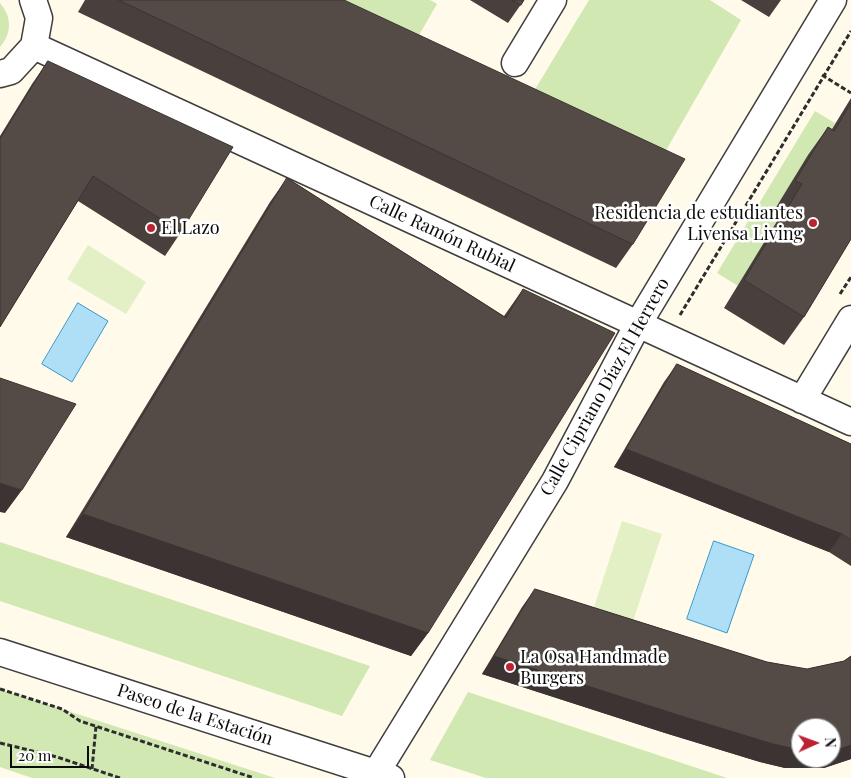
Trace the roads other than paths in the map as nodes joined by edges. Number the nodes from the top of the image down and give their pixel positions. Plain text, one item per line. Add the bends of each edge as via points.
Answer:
1 (553, 0) edge
2 (833, 0) edge
3 (41, 6) edge
4 (34, 46) junction
5 (515, 63) dead end
6 (0, 74) edge
7 (843, 310) edge
8 (638, 324) junction
9 (802, 400) junction
10 (851, 422) edge
11 (0, 652) edge
12 (383, 776) edge

1 - 5 street
2 - 8 street, Calle Cipriano Díaz El Herrero
3 - 4 street
4 - 6 street via 11,70
4 - 8 street, Calle Ramón Rubial
7 - 9 street
8 - 9 street, Calle Ramón Rubial
8 - 12 street, Calle Cipriano Díaz El Herrero via 554,481
9 - 10 street, Calle Ramón Rubial
11 - 12 street, Paseo de la Estación

